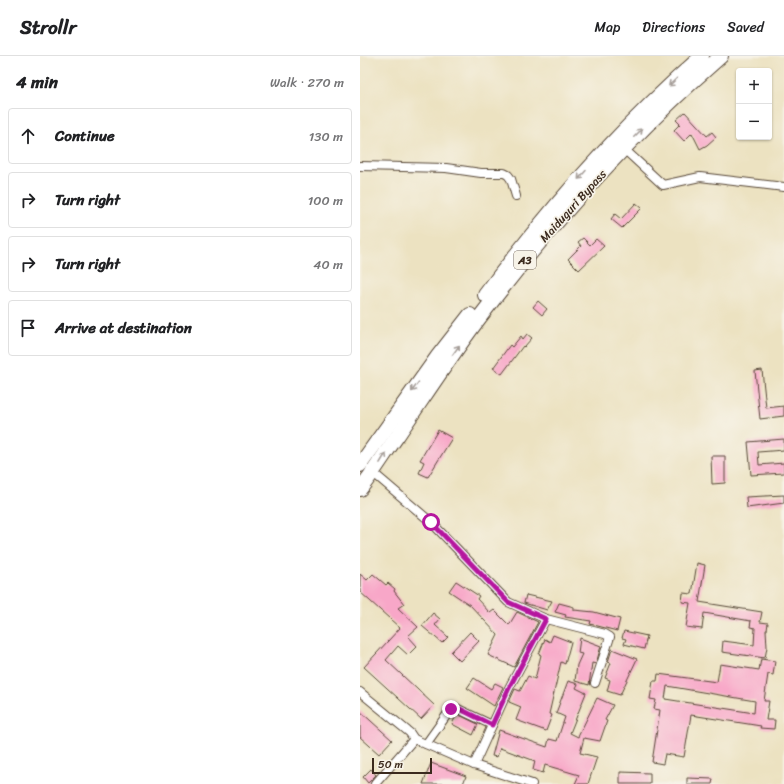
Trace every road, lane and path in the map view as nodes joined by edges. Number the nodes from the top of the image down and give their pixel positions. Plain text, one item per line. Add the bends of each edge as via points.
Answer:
1 (702, 56) edge
2 (721, 56) edge
3 (624, 149) junction
4 (360, 166) edge
5 (784, 187) edge
6 (516, 196) dead end
7 (361, 464) edge
8 (374, 473) junction
9 (360, 489) edge
10 (546, 619) junction
11 (595, 683) dead end
12 (360, 692) edge
13 (492, 725) junction
14 (414, 739) junction
15 (426, 744) junction
16 (474, 765) junction
17 (375, 784) edge
18 (532, 784) edge

1 -> 7 highway, Maiduguri Bypass / A3 via 638,115 557,202 438,356
3 -> 2 highway, Maiduguri Bypass / A3
3 - 5 street via 663,184 700,177
8 -> 3 highway, Maiduguri Bypass / A3 via 483,313 528,257
4 - 6 street via 446,168 504,173 512,179
7 - 8 street
8 - 9 highway, Maiduguri Bypass / A3
8 - 10 street via 431,522 508,602
10 - 11 street via 605,634 610,638
10 - 13 street
12 - 14 street
13 - 15 street via 454,708
13 - 16 street
14 - 15 street
14 - 17 street
15 - 16 street
16 - 18 street

